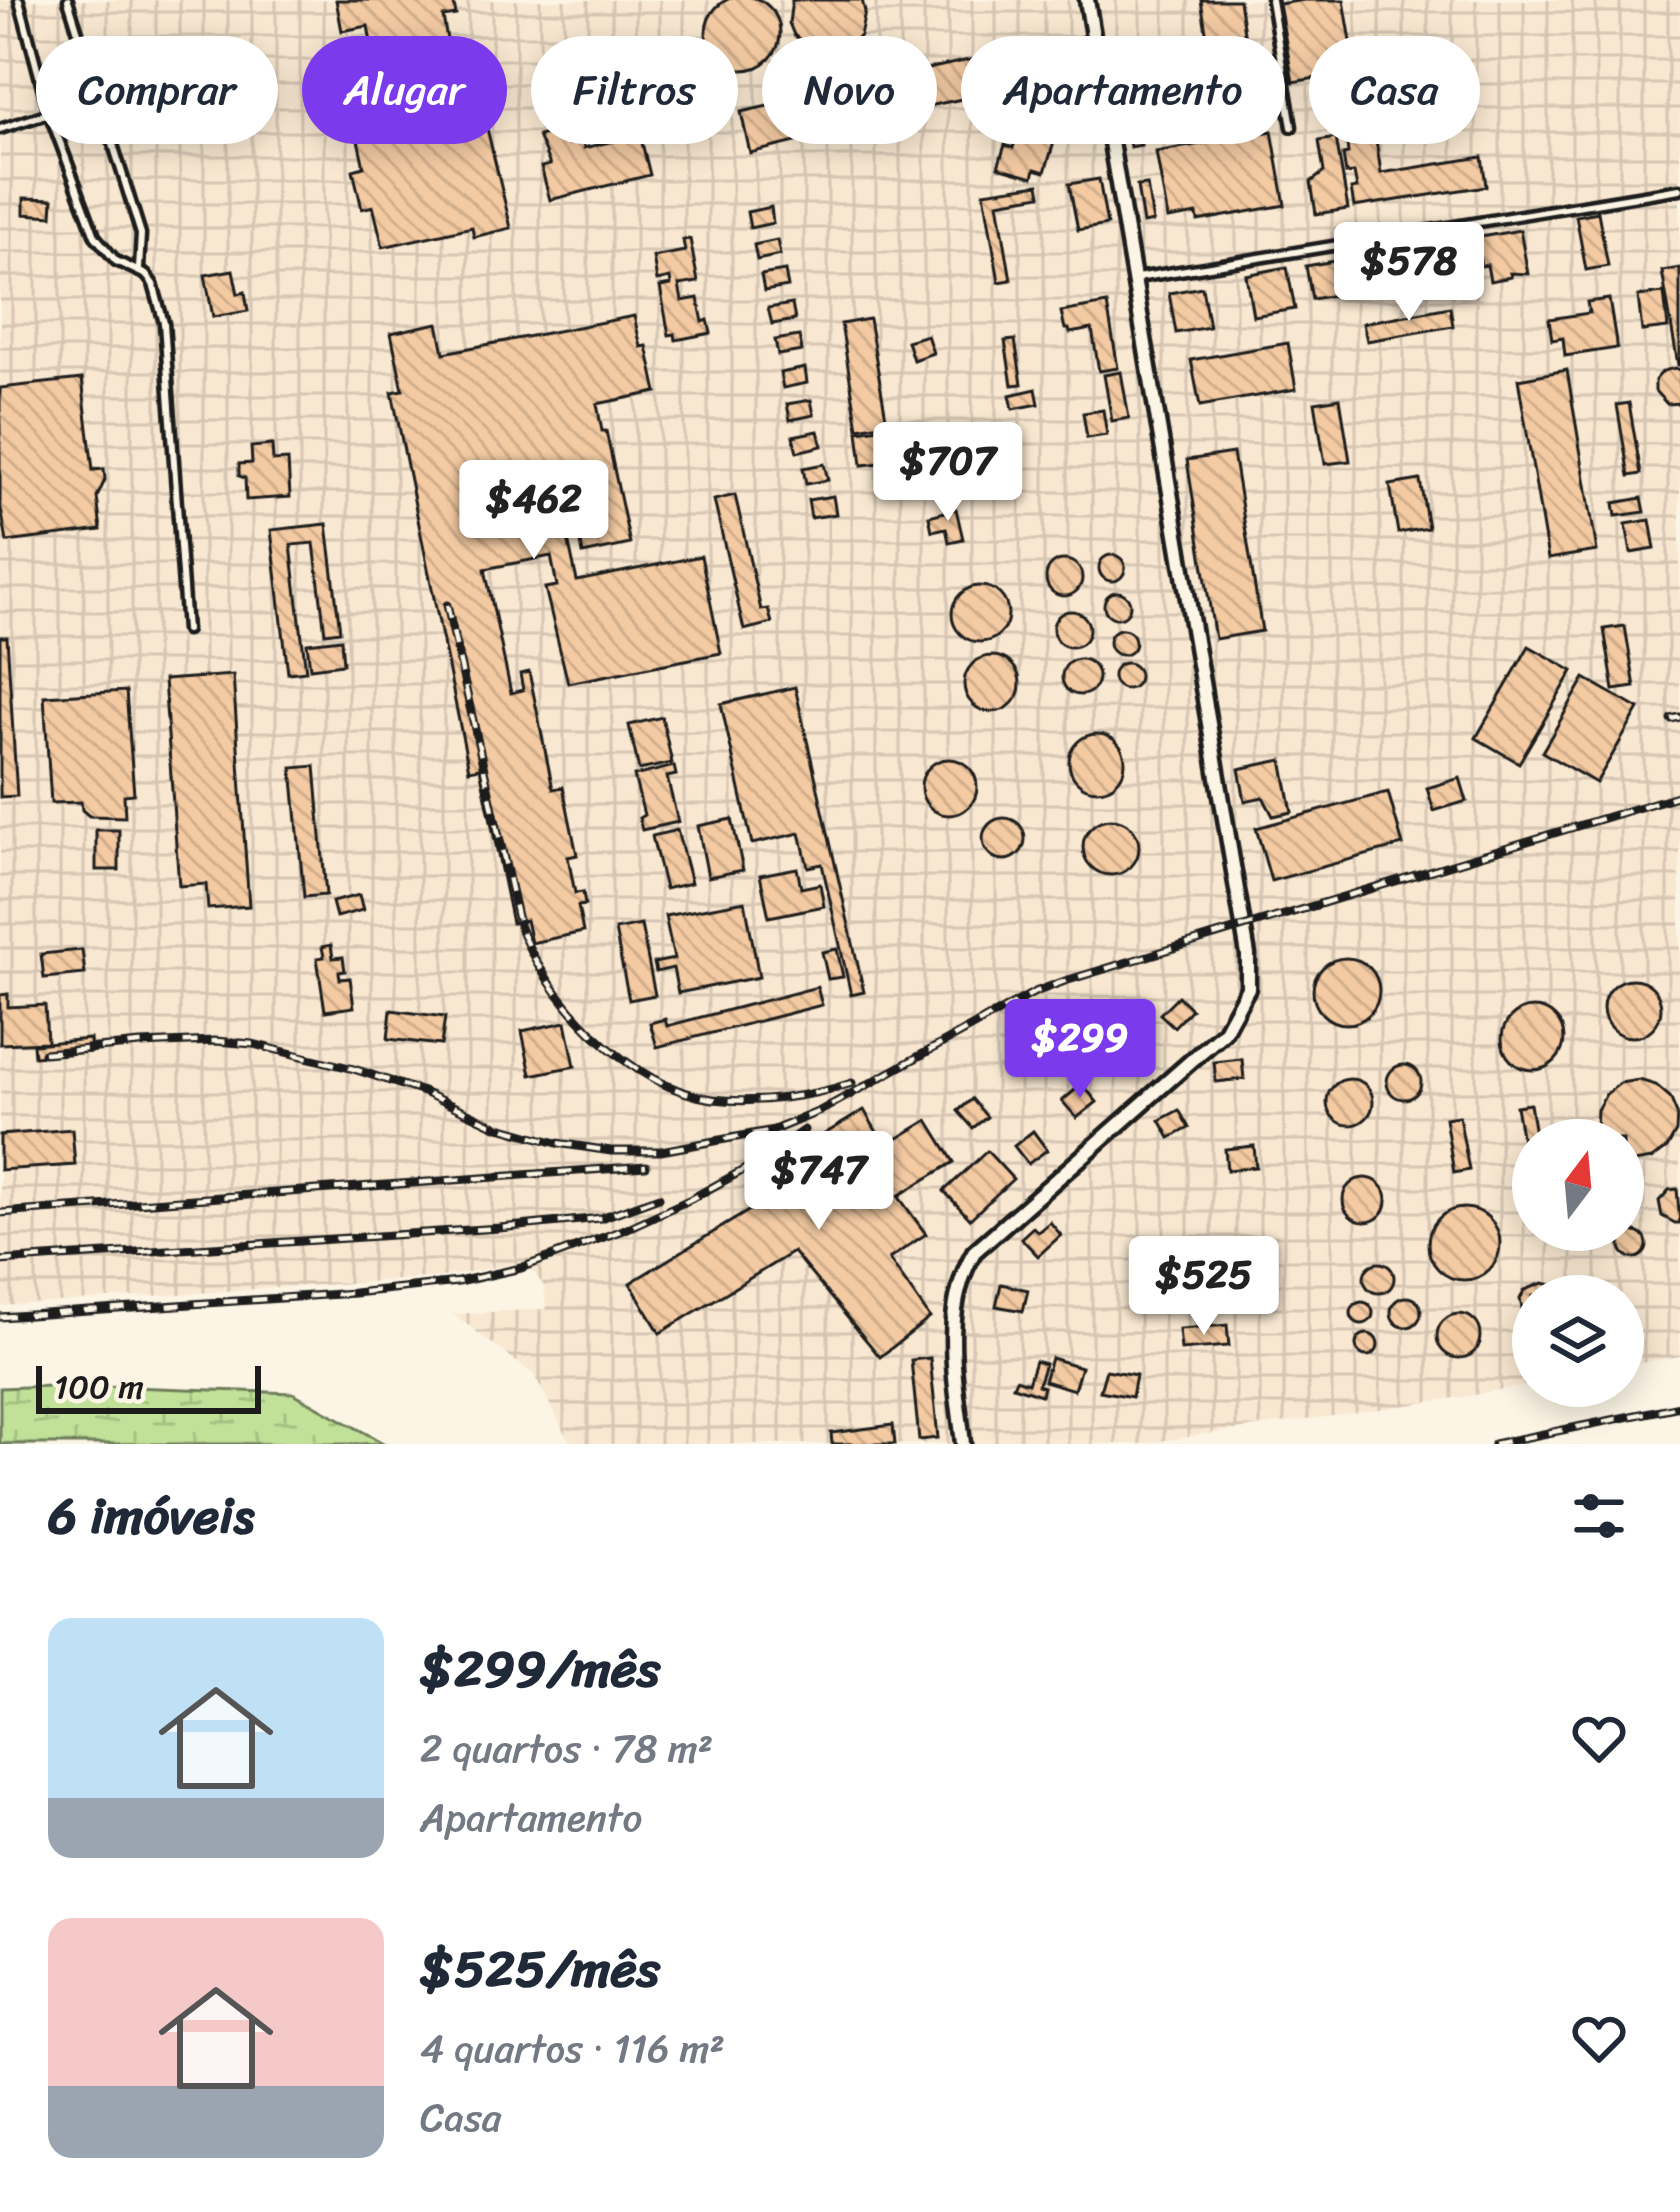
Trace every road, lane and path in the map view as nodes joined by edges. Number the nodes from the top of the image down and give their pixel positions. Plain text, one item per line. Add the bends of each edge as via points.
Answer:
1 (20, 0) edge
2 (68, 0) edge
3 (1087, 0) edge
4 (1271, 0) edge
5 (78, 36) edge
6 (36, 62) edge
7 (36, 117) edge
8 (1292, 127) dead end
9 (0, 129) edge
10 (61, 144) edge
11 (111, 144) edge
12 (1680, 189) edge
13 (139, 269) junction
14 (1134, 279) junction
15 (186, 630) dead end
16 (963, 1444) edge

1 - 6 lane
2 - 5 lane
3 - 14 street
4 - 8 lane
7 - 9 lane
10 - 13 lane via 95,236 116,260
11 - 13 lane via 141,234
12 - 14 lane
13 - 15 lane via 153,284 164,322
14 - 16 street via 1248,988 1224,1032 974,1252 954,1297

